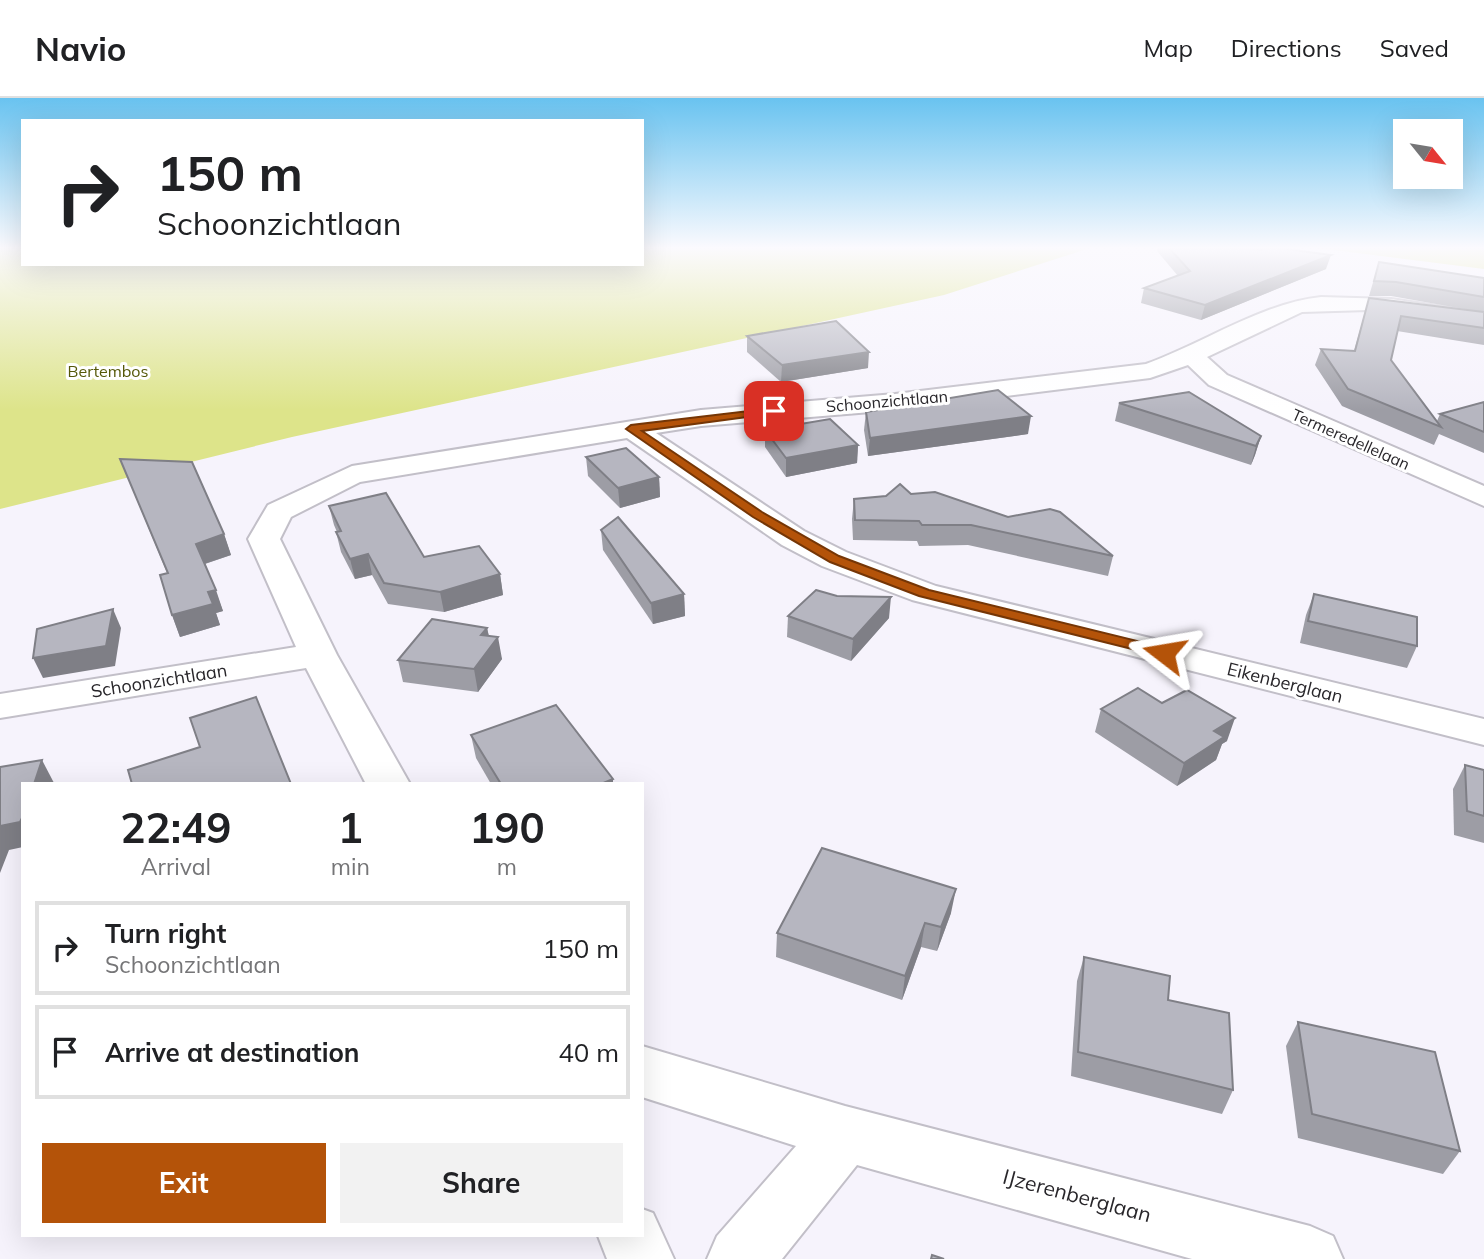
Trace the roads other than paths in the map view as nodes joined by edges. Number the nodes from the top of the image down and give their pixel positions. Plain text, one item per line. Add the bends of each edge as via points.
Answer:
1 (1484, 319) edge
2 (1191, 356) junction
3 (1150, 371) junction
4 (1218, 380) junction
5 (631, 429) junction
6 (1484, 497) edge
7 (318, 655) junction
8 (0, 706) edge
9 (1484, 733) edge
10 (387, 782) edge
11 (644, 1072) edge
12 (845, 1133) junction
13 (630, 1237) edge
14 (641, 1259) edge
15 (740, 1259) edge
16 (1310, 1259) edge

1 - 2 street, Schoonzichtlaan via 1372,304 1312,304 1297,306
2 - 3 street, Schoonzichtlaan
2 - 4 street, Termeredellelaan
3 - 4 street, Termeredellelaan
3 - 5 street, Schoonzichtlaan
4 - 6 street, Termeredellelaan
5 - 7 street, Schoonzichtlaan via 352,475 279,511 264,539
5 - 9 street, Eikenberglaan via 793,538 877,577 924,593
7 - 8 street, Schoonzichtlaan
7 - 10 street, Schoonzichtlaan
11 - 12 street, IJzerenberglaan
12 - 15 street
12 - 16 street, IJzerenberglaan
13 - 14 street

